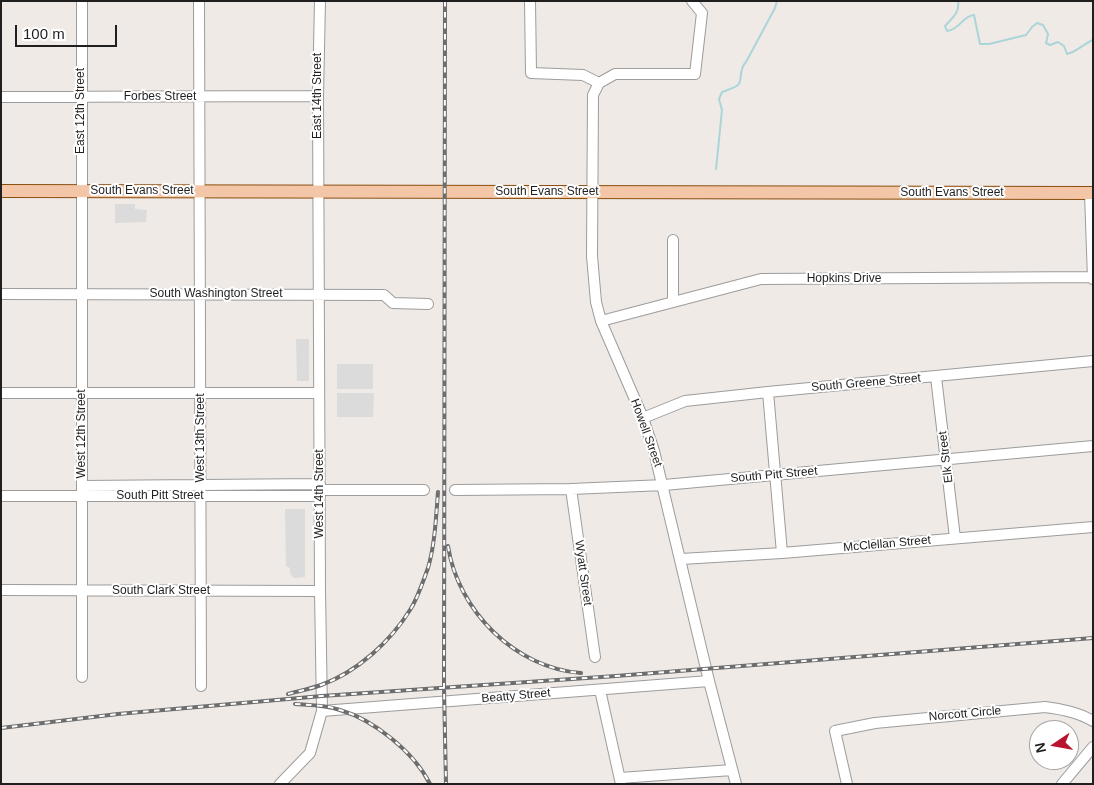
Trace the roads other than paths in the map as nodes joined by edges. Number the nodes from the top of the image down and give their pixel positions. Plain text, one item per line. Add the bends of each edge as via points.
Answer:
1 (82, 1) edge
2 (200, 1) edge
3 (320, 1) edge
4 (530, 1) edge
5 (692, 1) edge
6 (599, 83) junction
7 (200, 96) junction
8 (318, 96) junction
9 (1, 97) edge
10 (81, 97) junction
11 (200, 190) junction
12 (1, 191) edge
13 (81, 191) junction
14 (319, 191) junction
15 (592, 192) junction
16 (1091, 193) edge
17 (673, 240) dead end
18 (1093, 278) edge
19 (1, 294) edge
20 (81, 294) junction
21 (201, 294) junction
22 (319, 294) junction
23 (673, 302) junction
24 (428, 304) dead end
25 (601, 321) junction
26 (1093, 361) edge
27 (936, 377) junction
28 (768, 392) junction
29 (1, 393) edge
30 (82, 393) junction
31 (201, 393) junction
32 (319, 393) junction
33 (643, 418) junction
34 (1093, 446) edge
35 (946, 459) junction
36 (775, 475) junction
37 (201, 484) junction
38 (664, 485) junction
39 (572, 489) junction
40 (320, 490) junction
41 (424, 490) dead end
42 (455, 490) dead end
43 (82, 491) junction
44 (1, 496) edge
45 (201, 496) junction
46 (1093, 527) edge
47 (955, 538) junction
48 (782, 553) junction
49 (681, 559) junction
50 (1, 590) edge
51 (82, 591) junction
52 (201, 591) junction
53 (320, 591) junction
54 (596, 657) dead end
55 (82, 677) dead end
56 (709, 681) junction
57 (201, 686) dead end
58 (600, 690) junction
59 (322, 711) junction
60 (1093, 721) edge
61 (1093, 748) edge
62 (732, 770) junction
63 (621, 781) edge
64 (282, 783) edge
65 (736, 784) edge
66 (847, 784) edge
67 (1062, 784) edge

1 - 10 street, East 12th Street
2 - 7 street, West 13th Street
3 - 8 street, East 14th Street
4 - 6 street via 531,74 583,74
5 - 6 street via 702,13 695,74 615,74
6 - 15 street, Howell Street via 592,95
7 - 8 street, Forbes Street
7 - 10 street, Forbes Street
7 - 11 street, West 13th Street
8 - 14 street, East 14th Street
9 - 10 street, Forbes Street
10 - 13 street, East 12th Street
11 - 13 main road, South Evans Street
11 - 14 main road, South Evans Street
11 - 21 street, West 13th Street
12 - 13 main road, South Evans Street
13 - 20 street, West 12th Street
14 - 15 main road, South Evans Street
14 - 22 street, West 14th Street
15 - 16 main road, South Evans Street
15 - 25 street, Howell Street via 593,282
16 - 18 street
17 - 23 street
18 - 23 street, Hopkins Drive via 761,279
19 - 20 street, South Washington Street
20 - 21 street, South Washington Street
20 - 30 street, West 12th Street
21 - 22 street, South Washington Street
21 - 31 street, West 13th Street
22 - 24 street, South Washington Street via 384,295 393,303
22 - 32 street, West 14th Street
23 - 25 street, Hopkins Drive
25 - 33 street, Howell Street
26 - 27 street, South Greene Street
27 - 28 street, South Greene Street
27 - 35 street, Elk Street
28 - 33 street, South Greene Street via 685,401
28 - 36 street
29 - 30 street
30 - 31 street
30 - 43 street, West 12th Street
31 - 32 street
31 - 37 street, West 13th Street
32 - 40 street, West 14th Street
33 - 38 street, Howell Street
34 - 35 street, South Pitt Street
35 - 36 street, South Pitt Street
35 - 47 street, Elk Street
36 - 38 street, South Pitt Street
36 - 48 street
37 - 40 street, South Pitt Street
37 - 43 street, South Pitt Street
37 - 45 street, West 13th Street
38 - 39 street, South Pitt Street
38 - 49 street, Howell Street
39 - 42 street, South Pitt Street
39 - 54 street, Wyatt Street
40 - 41 street, South Pitt Street
40 - 45 street, South Pitt Street
40 - 53 street, West 14th Street
43 - 44 street, South Pitt Street
43 - 45 street, South Pitt Street
43 - 51 street, West 12th Street
45 - 52 street, West 13th Street
46 - 47 street, McClellan Street
47 - 48 street, McClellan Street
48 - 49 street, McClellan Street
49 - 56 street, Howell Street
50 - 51 street, South Clark Street
51 - 52 street, South Clark Street
51 - 55 street, West 12th Street
52 - 53 street, South Clark Street
52 - 57 street, West 13th Street
53 - 59 street, West 14th Street
56 - 58 street, Beatty Street
56 - 62 street, Howell Street
58 - 59 street, Beatty Street
58 - 63 street
59 - 64 street, West 14th Street via 310,753
60 - 66 street, Norcott Circle via 1065,709 1045,707 875,723 835,731
61 - 67 street
62 - 63 street
62 - 65 street, Howell Street

